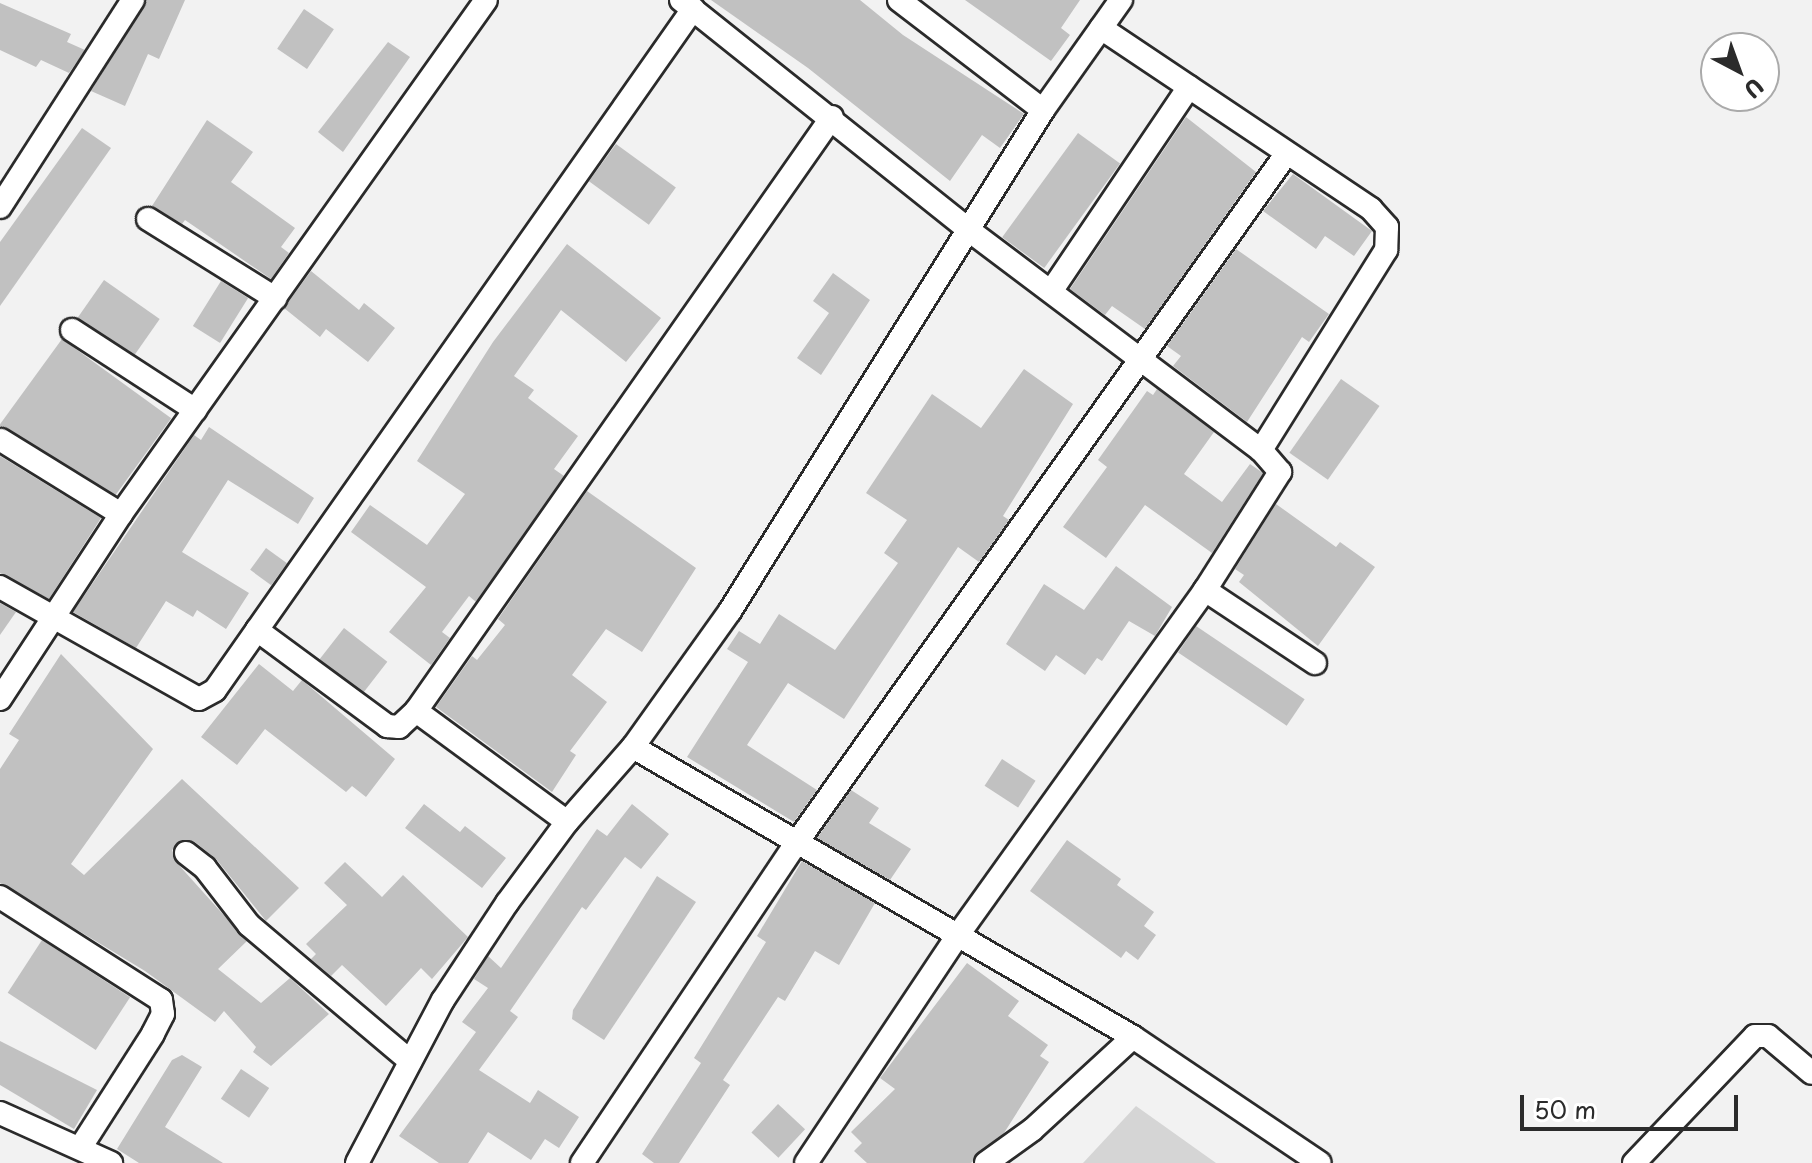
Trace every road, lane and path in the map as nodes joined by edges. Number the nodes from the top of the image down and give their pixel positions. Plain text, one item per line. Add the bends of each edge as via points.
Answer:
1 (486, 0) edge
2 (899, 0) edge
3 (1121, 0) edge
4 (125, 3) edge
5 (687, 5) edge
6 (1101, 28) junction
7 (1189, 87) junction
8 (1043, 110) junction
9 (832, 117) junction
10 (1287, 153) junction
11 (0, 207) edge
12 (148, 219) dead end
13 (970, 231) junction
14 (1052, 290) junction
15 (275, 298) junction
16 (72, 330) dead end
17 (1143, 361) junction
18 (195, 410) junction
19 (1, 440) edge
20 (1261, 450) junction
21 (121, 514) junction
22 (0, 587) edge
23 (1205, 590) junction
24 (54, 617) junction
25 (257, 630) junction
26 (1315, 663) dead end
27 (0, 699) edge
28 (416, 711) junction
29 (633, 747) junction
30 (567, 822) junction
31 (795, 845) junction
32 (186, 853) dead end
33 (0, 897) edge
34 (956, 938) junction
35 (1137, 1040) junction
36 (410, 1061) junction
37 (1812, 1073) edge
38 (0, 1113) edge
39 (80, 1148) junction
40 (111, 1163) edge
41 (357, 1163) edge
42 (582, 1163) edge
43 (806, 1163) edge
44 (986, 1163) edge
45 (1320, 1163) edge
46 (1634, 1163) edge

1 - 15 street
2 - 8 street
3 - 6 street
4 - 11 street
5 - 9 street
5 - 25 street
6 - 7 street
6 - 8 street
7 - 10 street
7 - 14 street
8 - 13 street
9 - 13 street
9 - 28 street
10 - 17 street
10 - 20 street via 1371,209 1390,237
12 - 15 street
13 - 14 street
13 - 29 street via 730,611
14 - 17 street
15 - 18 street
16 - 18 street
17 - 20 street
17 - 31 street
18 - 21 street
19 - 21 street
20 - 23 street via 1278,466 1277,479
21 - 24 street
22 - 24 street
23 - 26 street
23 - 34 street
24 - 25 street via 199,699 215,690
24 - 27 street
25 - 28 street via 387,726 399,727
28 - 30 street
29 - 30 street
29 - 31 street
30 - 36 street via 507,903
31 - 34 street
31 - 42 street
32 - 36 street via 205,868 249,925
33 - 39 street via 161,1000 163,1014 153,1034
34 - 35 street
34 - 43 street
35 - 44 street
35 - 45 street
36 - 41 street
37 - 46 street via 1768,1036 1755,1036
38 - 39 street
39 - 40 street

